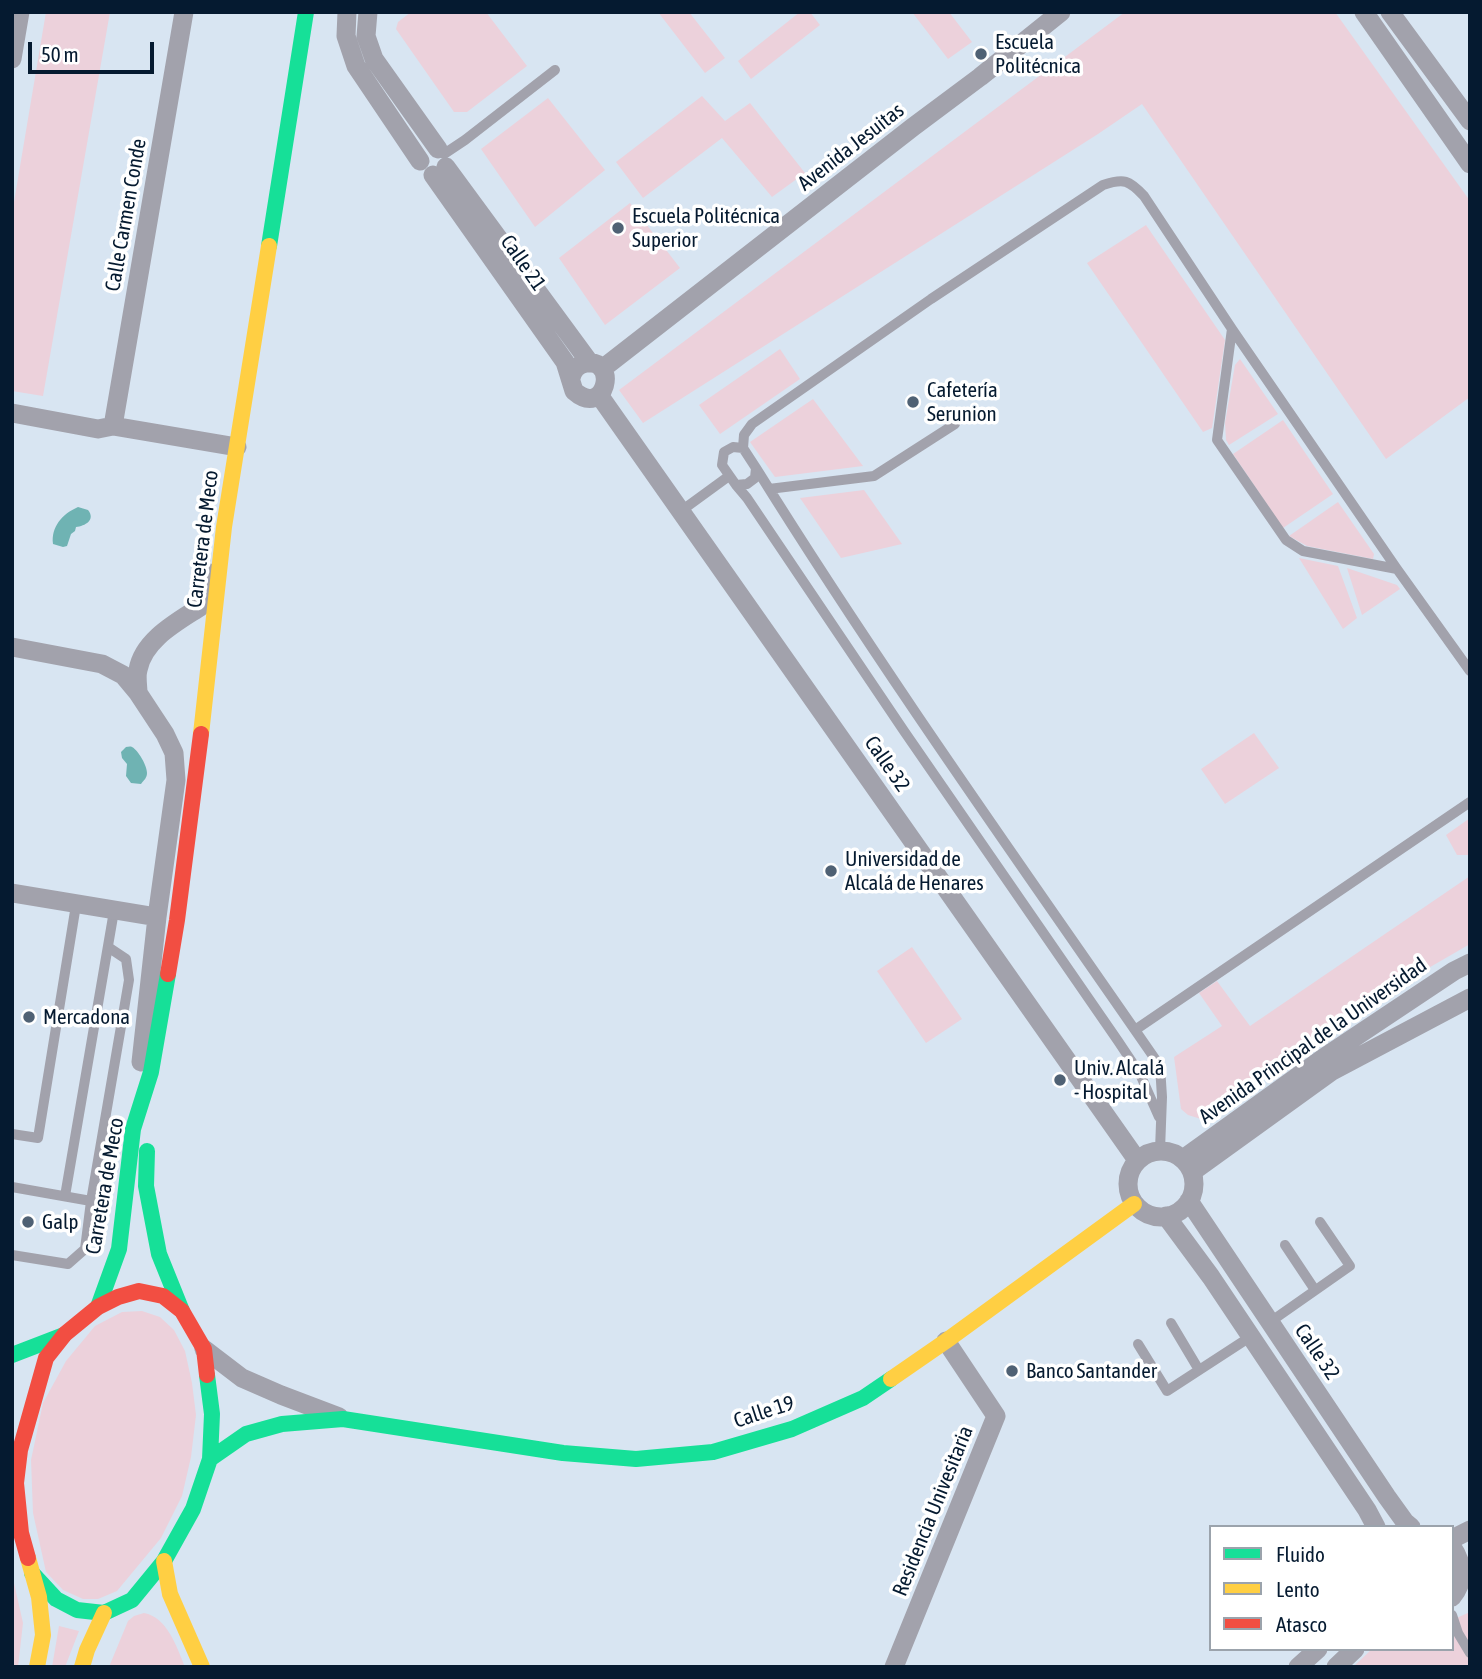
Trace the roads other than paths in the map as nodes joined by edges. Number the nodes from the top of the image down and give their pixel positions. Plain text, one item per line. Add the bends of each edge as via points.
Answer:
1 (20, 12) edge
2 (184, 12) edge
3 (306, 12) edge
4 (347, 12) edge
5 (360, 12) edge
6 (368, 12) edge
7 (1061, 12) edge
8 (1364, 12) edge
9 (1390, 12) edge
10 (352, 56) junction
11 (12, 60) edge
12 (555, 70) dead end
13 (1470, 121) edge
14 (440, 161) junction
15 (1470, 164) edge
16 (1232, 329) junction
17 (596, 366) junction
18 (570, 378) junction
19 (599, 395) junction
20 (12, 412) edge
21 (956, 424) dead end
22 (113, 426) junction
23 (237, 447) junction
24 (743, 448) junction
25 (756, 468) junction
26 (729, 476) junction
27 (736, 485) junction
28 (769, 489) junction
29 (681, 510) junction
30 (224, 527) junction
31 (1397, 569) junction
32 (12, 647) edge
33 (147, 648) junction
34 (102, 664) junction
35 (1470, 671) edge
36 (138, 693) junction
37 (1470, 802) edge
38 (12, 893) edge
39 (76, 905) junction
40 (114, 911) junction
41 (157, 917) junction
42 (108, 947) junction
43 (1470, 963) edge
44 (1470, 998) edge
45 (1135, 1030) junction
46 (151, 1072) junction
47 (1160, 1121) junction
48 (133, 1129) junction
49 (12, 1134) edge
50 (1160, 1150) junction
51 (1137, 1160) junction
52 (1188, 1166) junction
53 (12, 1187) edge
54 (65, 1196) junction
55 (91, 1201) junction
56 (1189, 1201) junction
57 (1134, 1204) junction
58 (1166, 1216) junction
59 (1320, 1222) dead end
60 (1285, 1245) dead end
61 (12, 1255) edge
62 (1315, 1290) junction
63 (98, 1307) junction
64 (182, 1311) junction
65 (1270, 1322) junction
66 (1171, 1323) dead end
67 (65, 1334) junction
68 (1250, 1337) junction
69 (946, 1341) junction
70 (1138, 1345) dead end
71 (204, 1349) junction
72 (12, 1355) edge
73 (1199, 1370) junction
74 (12, 1406) edge
75 (343, 1419) junction
76 (27, 1423) junction
77 (210, 1459) junction
78 (14, 1487) edge
79 (1375, 1525) edge
80 (1409, 1525) edge
81 (1470, 1530) edge
82 (1454, 1538) edge
83 (1454, 1550) edge
84 (164, 1561) junction
85 (1466, 1566) edge
86 (32, 1573) junction
87 (1454, 1594) edge
88 (104, 1613) junction
89 (1454, 1621) edge
90 (1316, 1651) edge
91 (1353, 1651) edge
92 (1470, 1653) edge
93 (37, 1667) edge
94 (82, 1667) edge
95 (202, 1667) edge
96 (894, 1667) edge
97 (1298, 1667) edge
98 (1335, 1667) edge

1 - 11 street
2 - 22 street, Calle Carmen Conde
3 - 23 main road, Carretera de Meco
4 - 10 street via 346,36
5 - 10 street
6 - 14 street, Calle 21 via 366,36 374,59
7 - 17 street, Avenida Jesuitas
8 - 15 street
9 - 13 street
10 - 14 street via 420,160 432,148
12 - 14 lane
14 - 17 street, Calle 21
14 - 18 street, Calle 21 via 565,362
16 - 24 lane via 1144,196 1132,183 1118,180 1102,185 752,424 744,435
16 - 31 lane
16 - 31 lane via 1217,440 1286,540 1303,551
17 - 18 street via 577,366
17 - 19 street via 606,376
18 - 19 street via 579,396
19 - 29 street, Calle 32
20 - 22 street via 97,429
21 - 28 lane via 874,476
22 - 23 street
23 - 30 main road, Carretera de Meco
24 - 25 lane
24 - 26 lane via 724,452 722,465
25 - 27 lane via 755,478
25 - 28 lane
26 - 27 lane
26 - 29 lane
27 - 47 lane via 1133,1063
28 - 45 lane
29 - 51 street, Calle 32
30 - 33 street via 200,607
30 - 46 main road, Carretera de Meco via 196,784
31 - 35 lane
32 - 34 street
33 - 34 street
33 - 36 street via 138,669
34 - 36 street via 123,675
36 - 41 street via 174,753 176,780
37 - 45 lane
38 - 39 street
39 - 40 street
39 - 49 lane via 38,1138
40 - 41 street
40 - 42 lane
41 - 48 street
42 - 54 lane
42 - 55 lane via 126,959 129,980
43 - 52 street, Avenida Principal de la Universidad via 1322,1059
44 - 52 street, Avenida Principal de la Universidad via 1332,1071
45 - 47 lane via 1160,1066
46 - 48 main road, Carretera de Meco
46 - 64 main road, Carretera de Meco via 146,1186 159,1254
47 - 50 lane
48 - 63 main road, Carretera de Meco via 119,1249
50 - 51 street
50 - 52 street via 1176,1154
51 - 57 street via 1128,1177
52 - 56 street via 1194,1182
53 - 54 lane
54 - 55 lane
55 - 61 lane via 85,1249 68,1264
56 - 58 street
56 - 65 street, Calle 32
57 - 58 street via 1148,1214
57 - 69 main road, Calle 19
58 - 68 street
59 - 62 lane via 1350,1266
60 - 62 lane
62 - 65 lane
63 - 64 main road via 139,1291 163,1296
63 - 67 main road
64 - 71 main road, Carretera de Meco
65 - 80 street, Calle 32
66 - 73 lane
67 - 72 main road
67 - 76 main road via 46,1358
68 - 73 lane
68 - 79 street
69 - 75 main road, Calle 19 via 863,1398 792,1429 713,1452 636,1459 563,1453
69 - 96 street, Residencia Univesitaria via 996,1416
70 - 73 lane via 1167,1391
71 - 75 street, Calle 19 via 242,1378
71 - 77 main road via 212,1415
74 - 76 main road
75 - 77 main road, Calle 19 via 282,1424 246,1434
76 - 78 main road
77 - 84 main road via 193,1509
78 - 86 main road via 20,1533
81 - 82 street
83 - 85 street
84 - 88 main road via 132,1600
84 - 95 main road via 170,1594
85 - 87 street
86 - 88 main road via 56,1600 77,1610
86 - 93 main road via 43,1635
88 - 94 main road
89 - 92 lane
90 - 97 street
91 - 98 street

